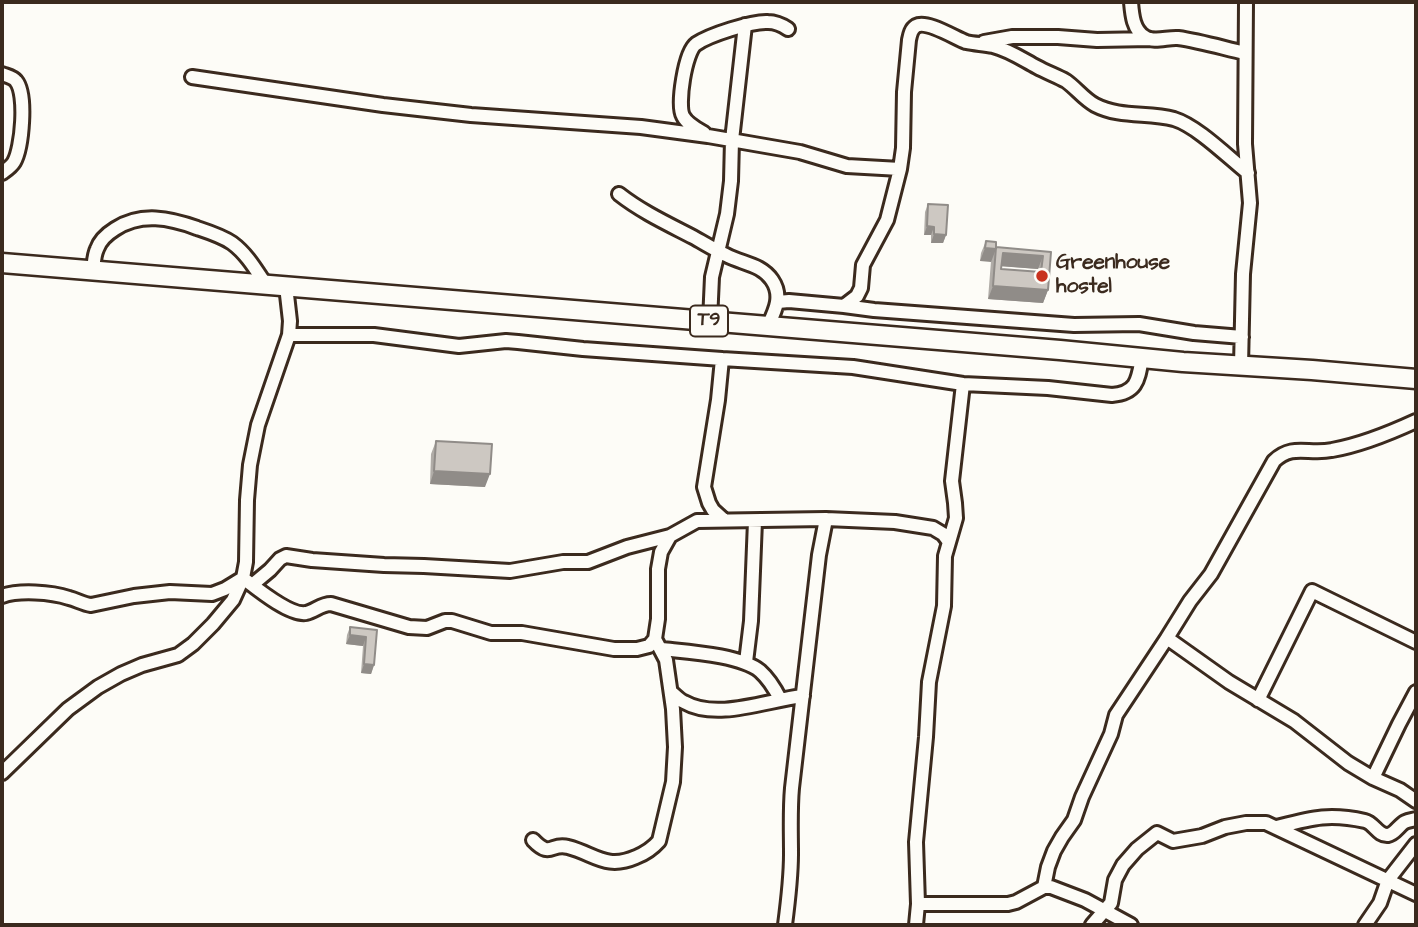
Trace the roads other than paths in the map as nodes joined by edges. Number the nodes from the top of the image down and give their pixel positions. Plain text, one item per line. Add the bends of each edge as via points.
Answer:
1 (1131, 2) edge
2 (1246, 2) edge
3 (745, 25) junction
4 (788, 29) dead end
5 (1151, 39) junction
6 (975, 44) junction
7 (1245, 53) junction
8 (2, 74) edge
9 (192, 78) dead end
10 (708, 136) junction
11 (732, 140) junction
12 (732, 155) junction
13 (900, 169) junction
14 (2, 173) edge
15 (1248, 173) junction
16 (619, 194) dead end
17 (718, 251) junction
18 (2, 263) edge
19 (93, 270) junction
20 (266, 285) junction
21 (286, 286) junction
22 (778, 302) junction
23 (844, 306) junction
24 (710, 321) junction
25 (768, 326) junction
26 (289, 335) junction
27 (1242, 337) junction
28 (1142, 358) junction
29 (722, 359) junction
30 (1241, 366) junction
31 (1416, 380) edge
32 (963, 384) junction
33 (1416, 421) edge
34 (704, 487) junction
35 (826, 519) junction
36 (724, 520) junction
37 (697, 521) junction
38 (755, 521) junction
39 (670, 536) junction
40 (949, 542) junction
41 (247, 581) junction
42 (2, 596) edge
43 (1167, 638) junction
44 (1416, 642) edge
45 (659, 644) junction
46 (746, 662) junction
47 (671, 692) junction
48 (1416, 692) edge
49 (803, 696) junction
50 (780, 699) junction
51 (1258, 700) junction
52 (2, 773) edge
53 (1373, 778) junction
54 (1416, 801) edge
55 (1416, 819) edge
56 (1277, 827) junction
57 (533, 840) dead end
58 (1416, 844) edge
59 (1388, 880) junction
60 (1044, 887) junction
61 (1416, 894) edge
62 (918, 904) junction
63 (1103, 911) junction
64 (785, 925) edge
65 (916, 925) edge
66 (1093, 925) edge
67 (1131, 925) edge
68 (1365, 925) edge

1 - 5 street via 1139,32
2 - 7 street
3 - 4 street via 769,22
3 - 10 street via 695,45 688,55 682,116
3 - 11 street
5 - 6 street via 1012,37
5 - 7 street via 1177,38
6 - 13 street via 924,25 914,27 905,75
6 - 15 street via 1018,56 1062,79 1101,108 1179,121
7 - 15 street
8 - 14 street via 11,76 20,88 23,113 20,148 13,164
9 - 10 street via 471,115
10 - 11 street
10 - 12 street
11 - 12 street
11 - 13 street via 847,166
12 - 17 street via 727,214
13 - 23 street via 887,220 863,265 861,288
15 - 27 street
16 - 17 street
17 - 22 street via 764,271 772,279
17 - 24 street
18 - 19 highway, T9
19 - 20 highway, T9
19 - 20 street via 97,248 109,233 133,220 154,218 222,237 245,256
20 - 21 highway, T9
21 - 24 highway, T9
21 - 26 street
22 - 23 street
22 - 25 street
23 - 27 street via 1074,325 1139,324
24 - 25 highway, T9
25 - 28 highway, T9
26 - 29 street via 374,335 459,346 506,341
26 - 41 street via 258,425 250,465
27 - 30 street
28 - 30 highway, T9
28 - 32 street via 1135,385 1122,394
29 - 32 street via 853,367
29 - 34 street
30 - 31 highway, T9
32 - 40 street via 952,481 956,518
33 - 43 street via 1333,450 1282,454
34 - 36 street via 713,510
34 - 37 street
35 - 38 street
35 - 40 street via 923,526 939,531
35 - 49 street
36 - 37 street
36 - 38 street
37 - 39 street
38 - 46 street
39 - 41 street via 589,562 510,571 286,556
39 - 45 street via 658,569
40 - 62 street via 942,617 930,666 916,842
41 - 42 street via 212,594 170,592 91,605 62,596 21,592
41 - 45 street via 299,613 331,604 409,627 452,621 491,633 522,633 614,649
41 - 52 street via 213,624 178,655 142,665 98,687 68,709
43 - 51 street
43 - 60 street via 1116,715 1074,820 1054,851
44 - 51 street via 1312,591
45 - 46 street
45 - 47 street
46 - 50 street via 767,677
47 - 50 street via 683,702 708,709
47 - 57 street via 673,782 659,841 653,848 610,863 565,845 543,849
48 - 53 street
49 - 50 street
49 - 64 street via 792,788
51 - 53 street
53 - 54 street
55 - 56 street via 1388,835 1370,823 1341,817 1314,817
56 - 59 street
56 - 63 street via 1246,823 1173,841 1157,834 1123,865 1111,903
58 - 59 street
59 - 61 street
59 - 68 street
60 - 62 street via 1008,905
60 - 63 street via 1067,892
62 - 65 street
63 - 66 street
63 - 67 street

